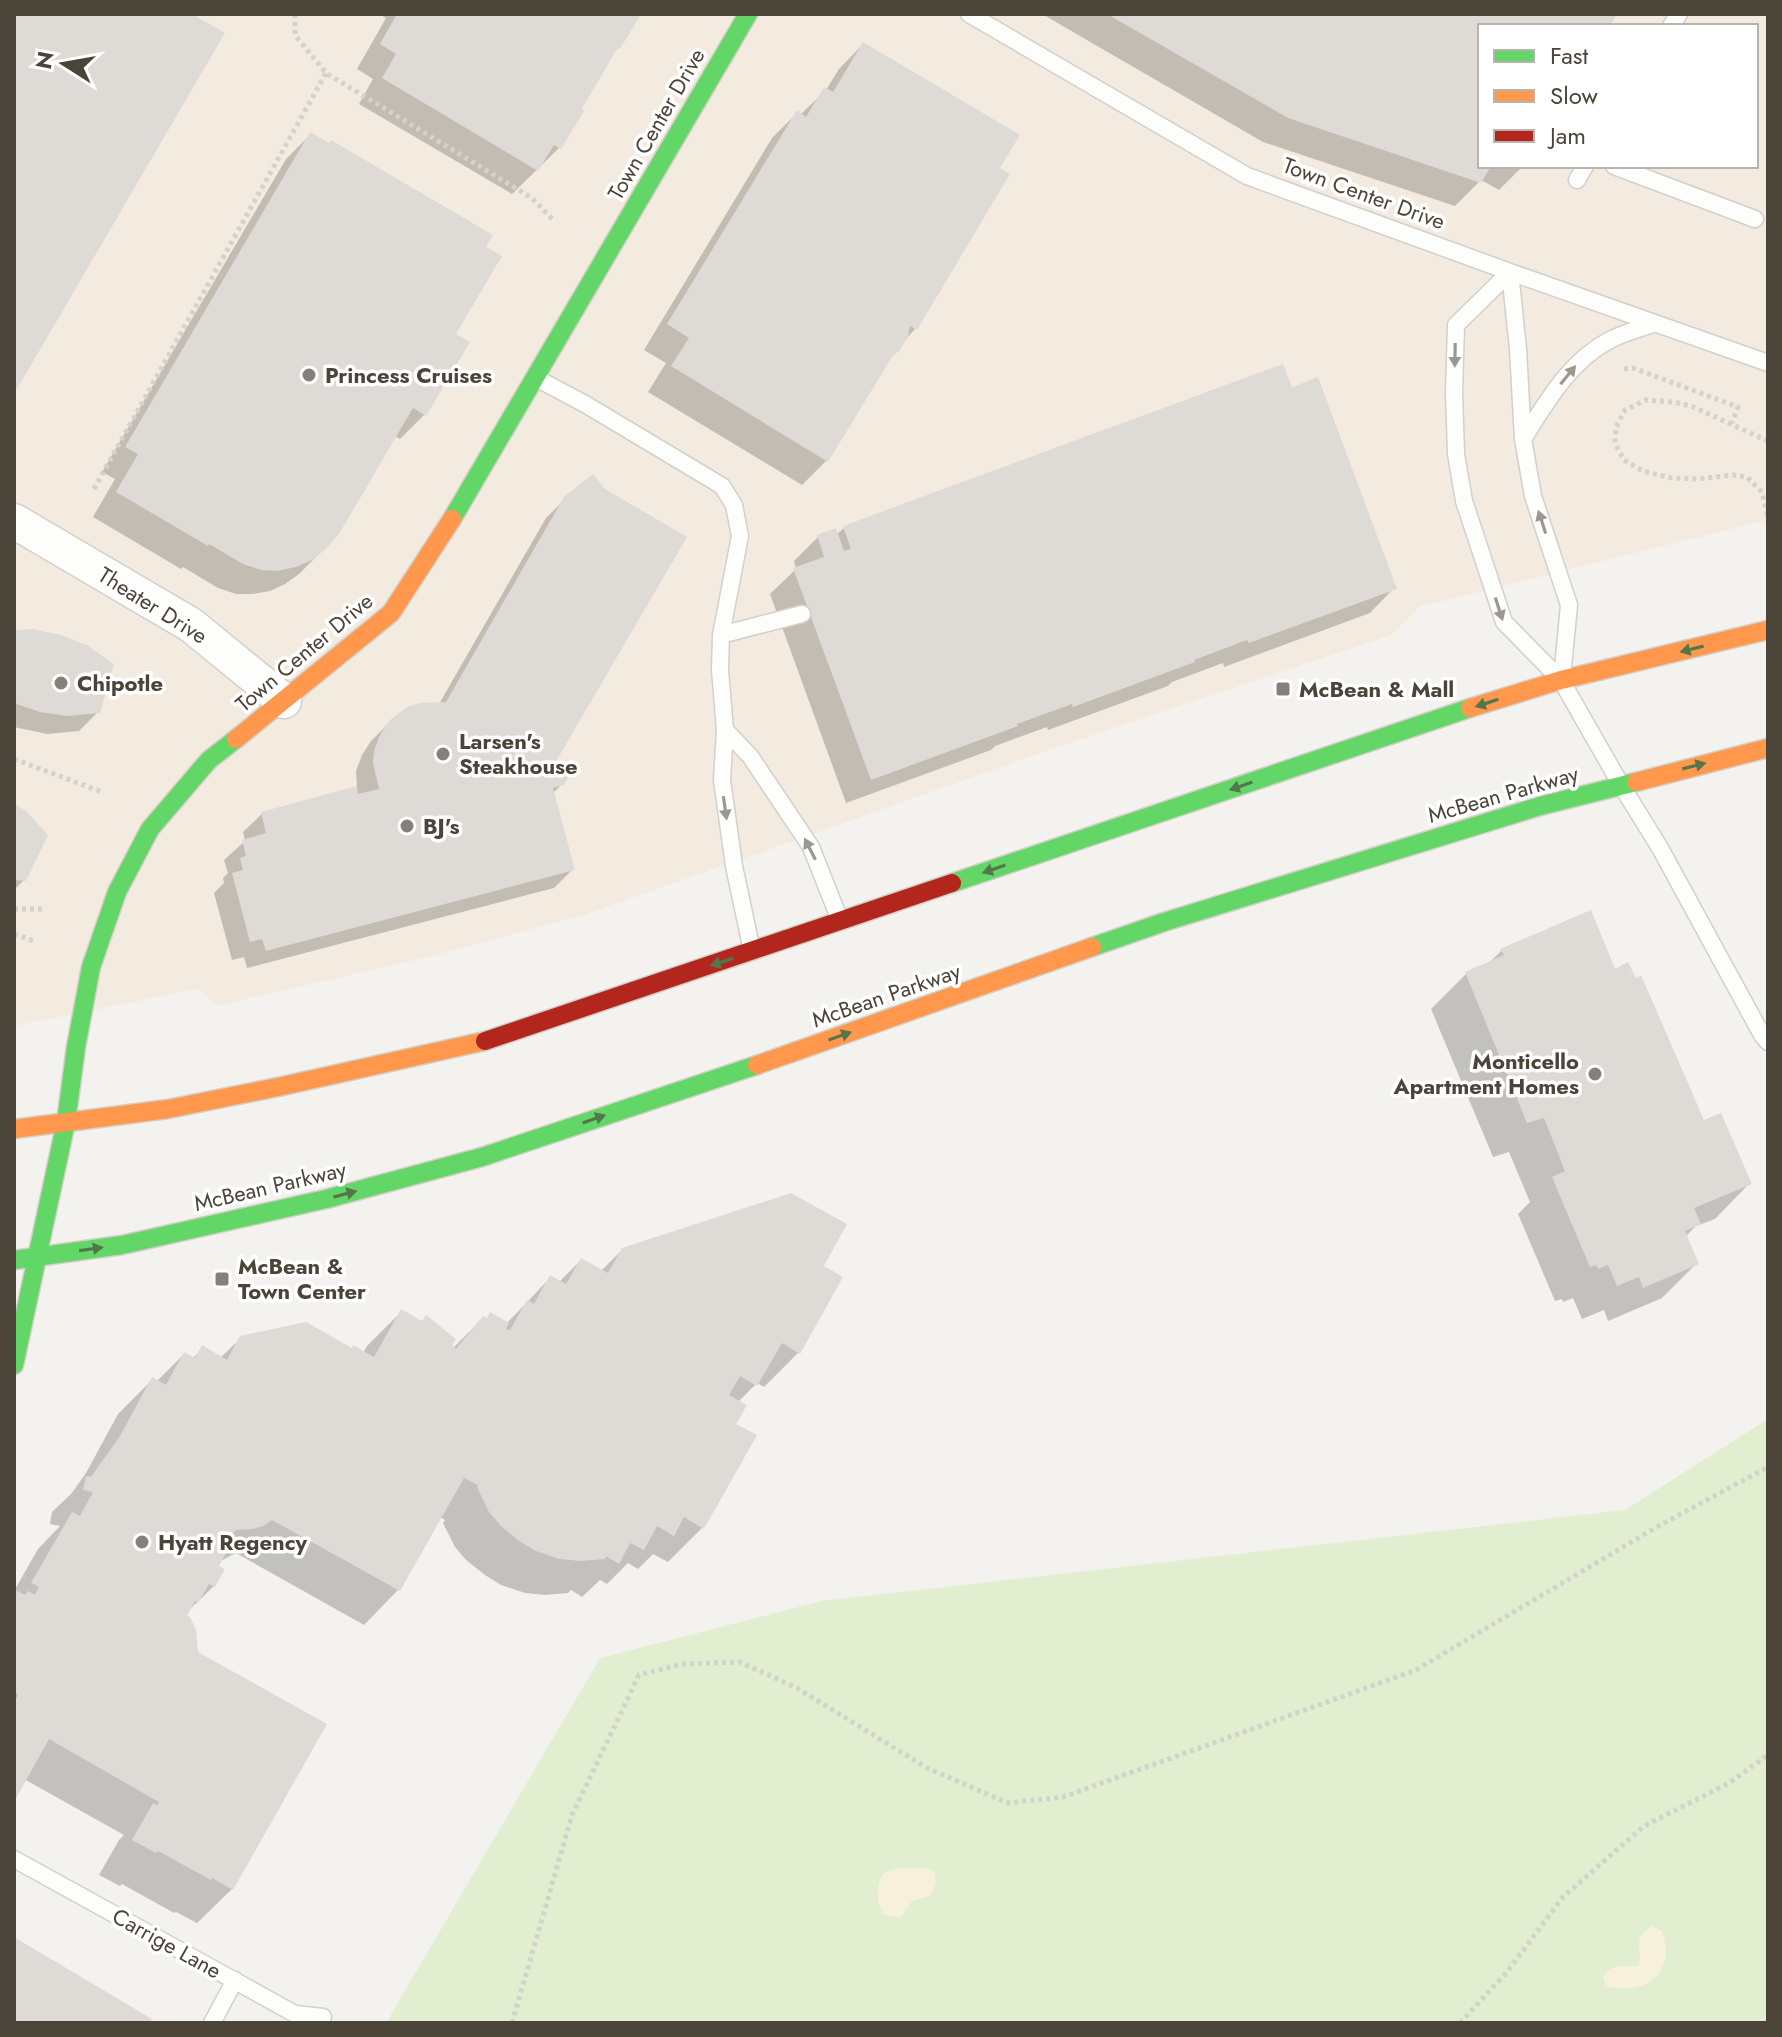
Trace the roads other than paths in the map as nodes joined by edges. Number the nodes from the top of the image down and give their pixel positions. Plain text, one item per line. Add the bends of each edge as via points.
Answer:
1 (748, 14) edge
2 (969, 14) edge
3 (1619, 168) edge
4 (1755, 219) dead end
5 (1510, 272) junction
6 (1655, 323) junction
7 (1768, 363) edge
8 (535, 377) junction
9 (1523, 439) junction
10 (14, 521) edge
11 (802, 614) dead end
12 (1768, 630) edge
13 (721, 635) junction
14 (1561, 680) junction
15 (284, 701) junction
16 (725, 730) junction
17 (1768, 748) edge
18 (1621, 785) junction
19 (840, 921) junction
20 (752, 952) junction
21 (1768, 1042) edge
22 (66, 1122) junction
23 (14, 1129) edge
24 (38, 1257) junction
25 (14, 1260) edge
26 (14, 1365) edge
27 (14, 1859) edge
28 (235, 1980) junction
29 (323, 2017) dead end
30 (212, 2023) edge

1 - 8 main road, Town Center Drive
2 - 5 lane, Town Center Drive via 1247,176
3 - 4 lane
5 - 6 lane, Town Center Drive
5 - 9 lane
5 -> 14 lane via 1456,325 1456,454 1464,501 1504,622
6 - 7 lane, Town Center Drive
9 -> 6 lane via 1573,367 1608,341
8 - 13 lane via 722,486 734,505 740,536
8 - 15 main road, Town Center Drive via 391,613
14 -> 9 lane via 1569,605 1533,496
10 - 15 street, Theater Drive via 191,625
11 - 13 lane
12 -> 14 main road
13 - 16 lane
14 - 18 lane
14 -> 19 main road
15 - 22 main road, Town Center Drive via 209,760 143,841 117,892 91,967
19 -> 16 lane via 811,847 750,756
16 -> 20 lane via 722,780
18 -> 17 main road, McBean Parkway
18 - 21 lane
24 -> 18 main road, McBean Parkway via 239,1219 482,1157 1164,922
19 - 20 main road
20 -> 22 main road via 485,1041 168,1109
22 - 23 main road
22 - 24 main road, Town Center Drive
24 - 25 main road, McBean Parkway
24 - 26 main road, Town Center Drive
27 - 28 lane, Carrige Lane
28 - 29 lane, Carrige Lane via 295,2014
28 - 30 lane

